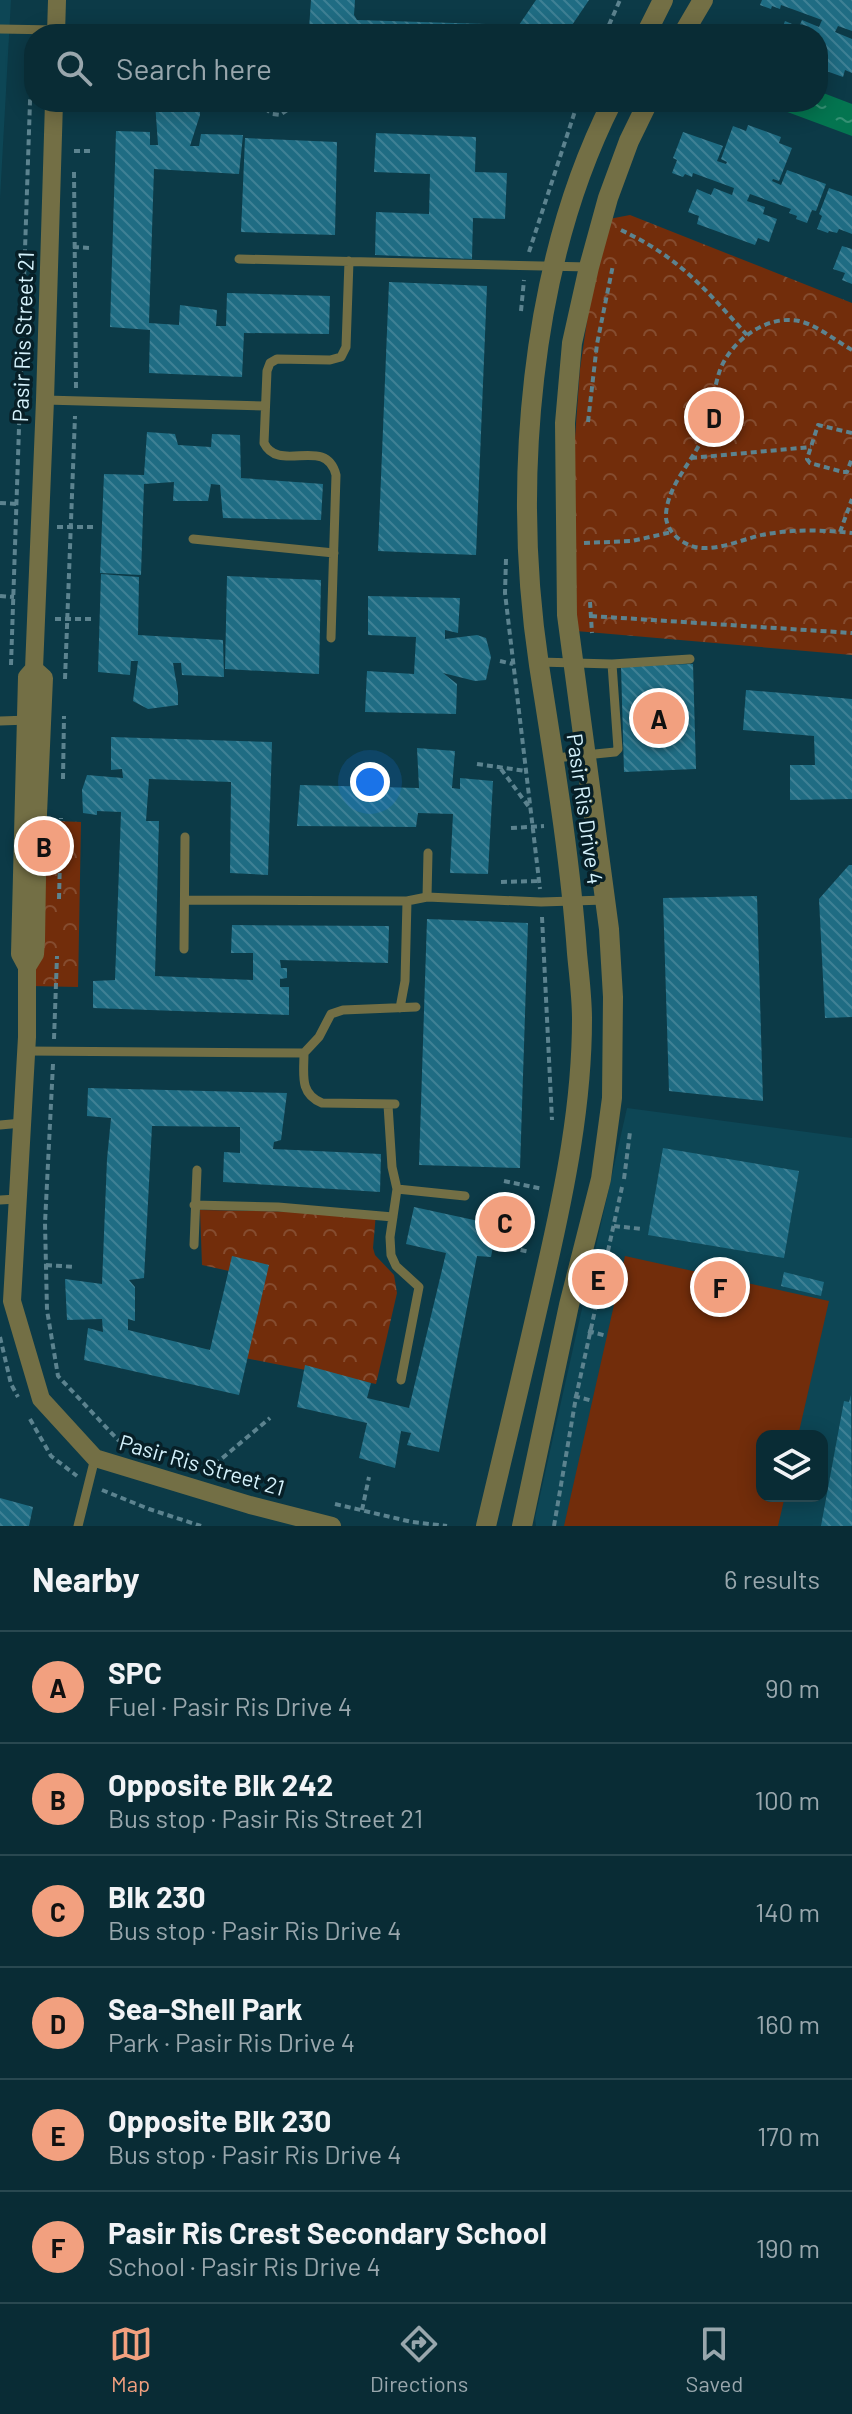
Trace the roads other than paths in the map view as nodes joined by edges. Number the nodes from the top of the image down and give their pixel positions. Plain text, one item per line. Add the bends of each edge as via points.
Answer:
1 (57, 0) edge
2 (663, 0) edge
3 (703, 0) edge
4 (56, 24) edge
5 (651, 24) edge
6 (689, 24) edge
7 (0, 29) edge
8 (24, 30) edge
9 (54, 112) edge
10 (607, 112) edge
11 (643, 112) edge
12 (239, 259) dead end
13 (349, 261) junction
14 (553, 265) junction
15 (589, 267) junction
16 (45, 400) junction
17 (265, 406) junction
18 (193, 539) dead end
19 (334, 553) junction
20 (331, 638) dead end
21 (690, 659) dead end
22 (571, 661) junction
23 (539, 662) junction
24 (612, 664) junction
25 (34, 720) junction
26 (0, 721) edge
27 (587, 754) junction
28 (555, 758) junction
29 (185, 837) dead end
30 (428, 853) dead end
31 (427, 897) junction
32 (185, 900) junction
33 (605, 900) junction
34 (407, 901) junction
35 (573, 902) junction
36 (184, 949) dead end
37 (416, 1007) dead end
38 (400, 1008) junction
39 (27, 1051) junction
40 (304, 1053) junction
41 (22, 1123) junction
42 (0, 1125) edge
43 (197, 1170) dead end
44 (397, 1189) junction
45 (465, 1196) dead end
46 (9, 1199) edge
47 (194, 1205) junction
48 (393, 1217) junction
49 (194, 1245) dead end
50 (401, 1380) dead end
51 (95, 1458) junction
52 (78, 1526) edge
53 (332, 1526) edge
54 (486, 1526) edge
55 (522, 1526) edge

1 - 4 street
2 - 5 street
3 - 6 street
7 - 8 lane
9 - 16 street, Pasir Ris Street 21
10 - 14 street, Pasir Ris Drive 4 via 590,144
11 - 15 street, Pasir Ris Drive 4 via 629,141 611,226
12 - 13 lane
13 - 14 lane
13 - 17 lane via 346,347 341,357 270,363
14 - 15 lane
14 - 23 street, Pasir Ris Drive 4 via 531,414 528,568
15 - 22 street, Pasir Ris Drive 4 via 572,343 565,423
16 - 17 lane
16 - 25 street, Pasir Ris Street 21 via 34,669 27,677
17 - 19 lane via 267,451 325,457 333,463
18 - 19 lane
19 - 20 lane
21 - 24 lane
22 - 23 lane
22 - 24 lane
22 - 27 street, Pasir Ris Drive 4
23 - 28 street, Pasir Ris Drive 4
24 - 27 lane via 618,749
25 - 26 lane
25 - 39 street, Pasir Ris Street 21 via 35,954 27,967
27 - 28 lane
27 - 33 street, Pasir Ris Drive 4
28 - 35 street, Pasir Ris Drive 4
29 - 32 lane
30 - 31 lane
31 - 34 lane
31 - 35 lane
32 - 34 lane
32 - 36 lane
33 - 35 lane
33 - 55 street, Pasir Ris Drive 4 via 613,997 612,1098 601,1179
34 - 38 lane
35 - 54 street, Pasir Ris Drive 4 via 582,1018 575,1128
37 - 38 lane
38 - 40 lane via 331,1014
39 - 40 lane
39 - 41 street, Pasir Ris Street 21
40 - 44 lane via 304,1087 314,1100 392,1104
41 - 42 lane
41 - 46 street, Pasir Ris Street 21
43 - 47 lane
44 - 45 lane
44 - 48 lane
46 - 51 street, Pasir Ris Street 21 via 12,1301 29,1364 41,1399
47 - 48 lane
47 - 49 lane
48 - 50 lane via 391,1255 419,1287
51 - 52 lane
51 - 53 street, Pasir Ris Street 21

